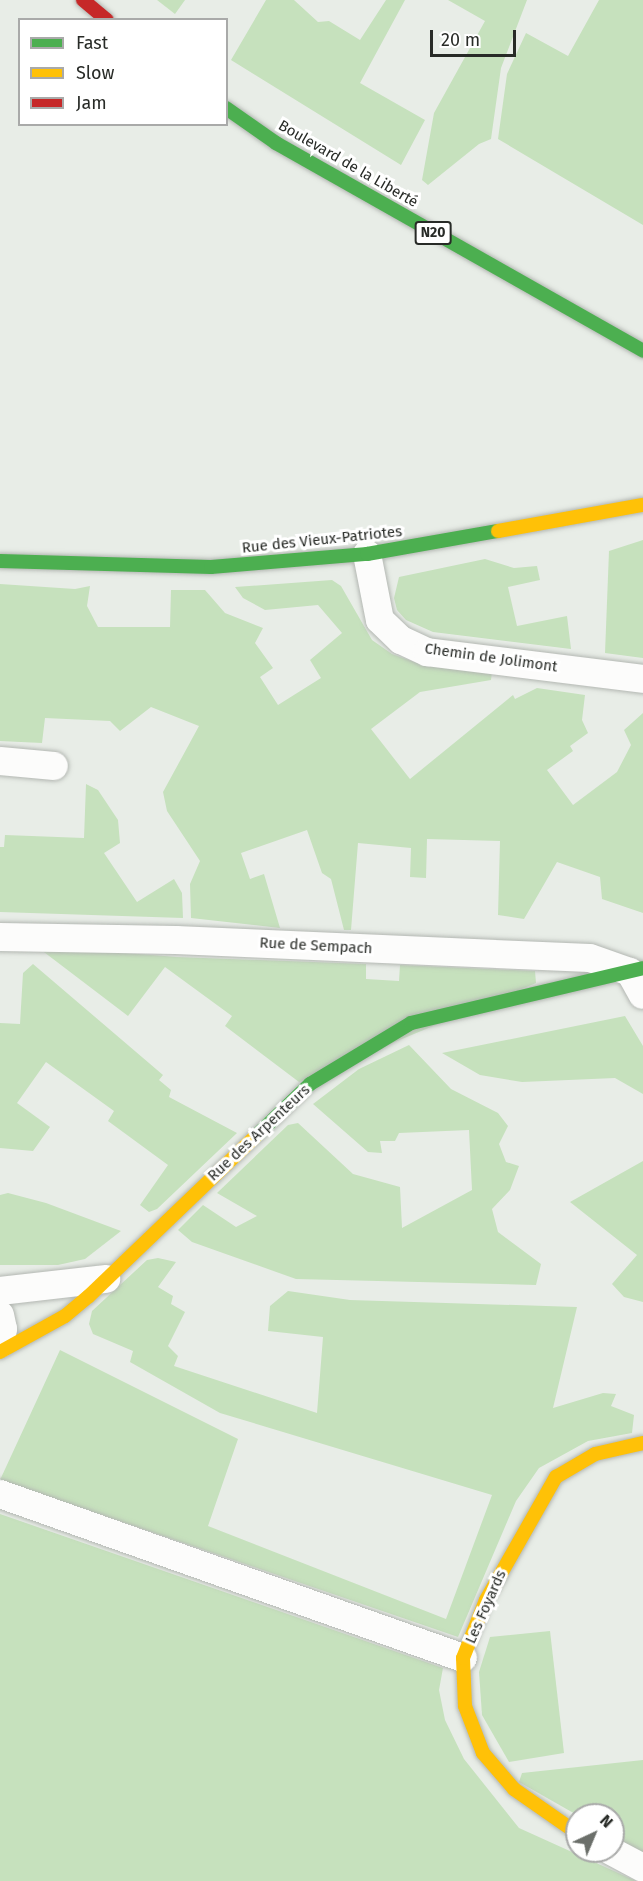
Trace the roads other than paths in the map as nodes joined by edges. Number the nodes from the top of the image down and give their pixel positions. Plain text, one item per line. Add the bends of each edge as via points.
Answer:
1 (83, 0) edge
2 (105, 18) edge
3 (228, 109) edge
4 (643, 351) edge
5 (643, 505) edge
6 (367, 554) junction
7 (0, 561) edge
8 (643, 679) edge
9 (0, 761) edge
10 (54, 766) dead end
11 (0, 938) edge
12 (639, 978) edge
13 (106, 1279) junction
14 (0, 1291) edge
15 (0, 1315) edge
16 (0, 1344) edge
17 (0, 1352) edge
18 (643, 1443) edge
19 (0, 1494) edge
20 (463, 1658) junction
21 (565, 1825) edge
22 (625, 1858) edge
23 (643, 1868) edge

1 - 2 street
3 - 4 street, Boulevard de la Liberté / N20 via 276,143
5 - 6 street, Rue des Vieux-Patriotes
6 - 7 street, Rue des Vieux-Patriotes via 211,567
6 - 8 street, Chemin de Jolimont via 380,620 401,640 427,652
9 - 10 street
11 - 12 street, Rue de Sempach via 176,940 590,958
12 - 13 street, Rue des Arpenteurs via 411,1023 310,1084
13 - 14 street
13 - 17 street, Rue des Arpenteurs via 65,1316
15 - 16 street
18 - 20 street, Les Foyards via 595,1454 556,1477 486,1600
19 - 20 street
20 - 21 street, Les Foyards via 465,1706 483,1753 514,1789
22 - 23 street

